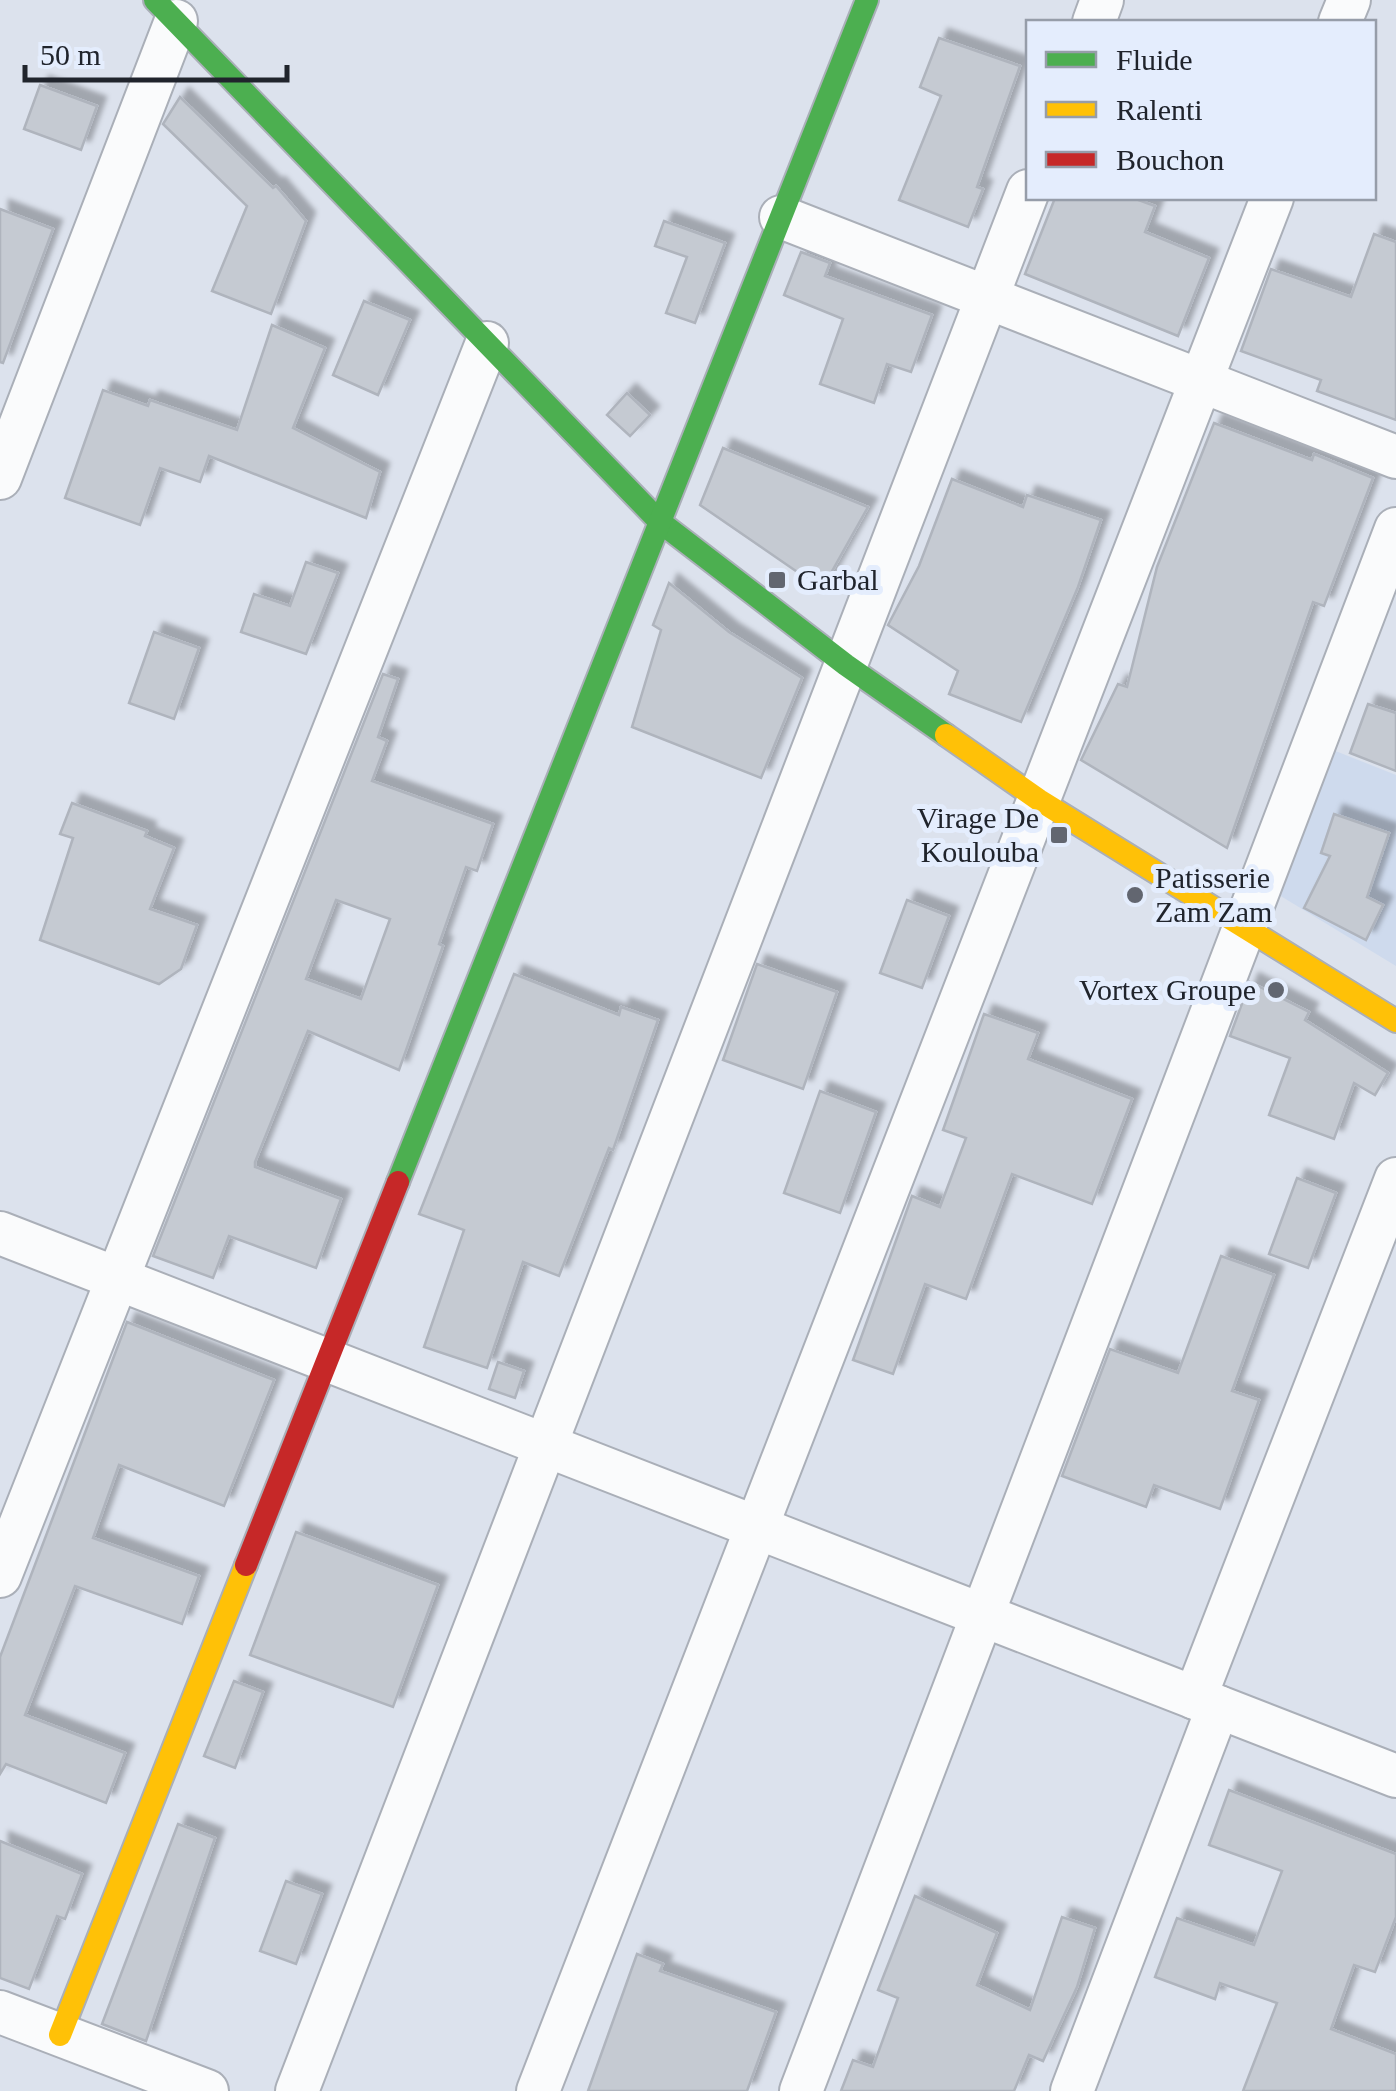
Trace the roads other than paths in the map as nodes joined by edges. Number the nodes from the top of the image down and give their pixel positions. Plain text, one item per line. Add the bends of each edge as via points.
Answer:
1 (867, 0) edge
2 (166, 10) edge
3 (1026, 196) edge
4 (1271, 200) edge
5 (781, 217) junction
6 (987, 298) junction
7 (487, 343) junction
8 (1201, 381) junction
9 (1396, 456) edge
10 (0, 478) edge
11 (660, 522) junction
12 (1396, 528) edge
13 (846, 666) junction
14 (1039, 800) junction
15 (1244, 928) junction
16 (1396, 1021) edge
17 (1396, 1179) edge
18 (0, 1233) edge
19 (117, 1279) junction
20 (328, 1360) junction
21 (546, 1446) junction
22 (756, 1528) junction
23 (0, 1576) edge
24 (982, 1615) junction
25 (1206, 1702) junction
26 (1396, 1776) edge
27 (0, 2012) edge
28 (60, 2035) junction
29 (206, 2091) edge
30 (297, 2091) edge
31 (538, 2091) edge
32 (801, 2091) edge
33 (1072, 2091) edge

1 - 5 street
2 - 7 street
2 - 10 street
3 - 6 street
4 - 8 street
5 - 6 street
5 - 11 street
6 - 8 street
6 - 13 street
7 - 11 street
7 - 19 street
8 - 9 street
8 - 14 street
11 - 13 street
11 - 20 street
12 - 15 street
13 - 14 street
13 - 21 street
14 - 15 street
14 - 22 street
15 - 16 street
15 - 24 street
17 - 25 street
18 - 19 street
19 - 20 street
19 - 23 street
20 - 21 street
20 - 28 street
21 - 22 street
21 - 30 street
22 - 24 street
22 - 31 street
24 - 25 street
24 - 32 street
25 - 26 street
25 - 33 street
27 - 28 street
28 - 29 street

